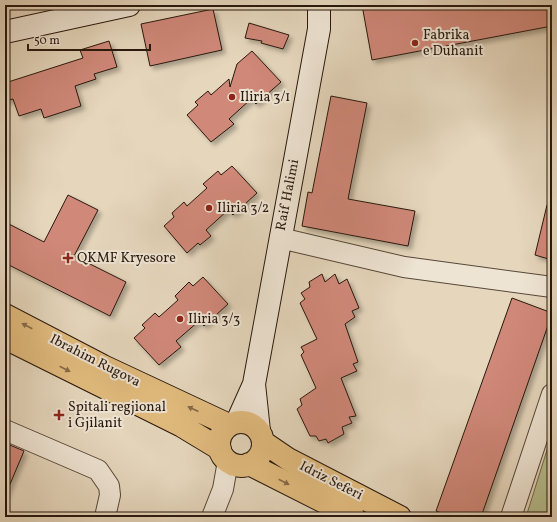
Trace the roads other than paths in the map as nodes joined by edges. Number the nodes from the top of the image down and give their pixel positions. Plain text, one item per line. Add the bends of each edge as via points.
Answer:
1 (130, 5) edge
2 (319, 5) edge
3 (88, 10) edge
4 (5, 32) edge
5 (280, 238) junction
6 (552, 287) edge
7 (5, 315) edge
8 (5, 338) edge
9 (254, 384) junction
10 (552, 394) edge
11 (233, 424) junction
12 (5, 430) edge
13 (261, 436) junction
14 (235, 460) junction
15 (105, 517) edge
16 (212, 517) edge
17 (354, 517) edge
18 (400, 517) edge
19 (511, 517) edge

1 - 3 street
2 - 5 street, Raif Halimi via 319,29
3 - 4 street
5 - 6 street via 404,267
5 - 9 street, Raif Halimi
11 -> 7 main road, Ibrahim Rugova via 103,366
8 -> 14 main road, Ibrahim Rugova via 182,426
9 - 11 street, Raif Halimi
9 - 13 street, Raif Halimi
10 - 19 street
11 - 13 main road, Ibrahim Rugova via 251,424
11 - 14 main road via 220,436
12 - 15 street via 98,470 109,486
13 - 14 main road via 260,454
13 - 18 main road, Idriz Seferi via 288,459
14 - 16 street
14 -> 17 main road, Idriz Seferi

